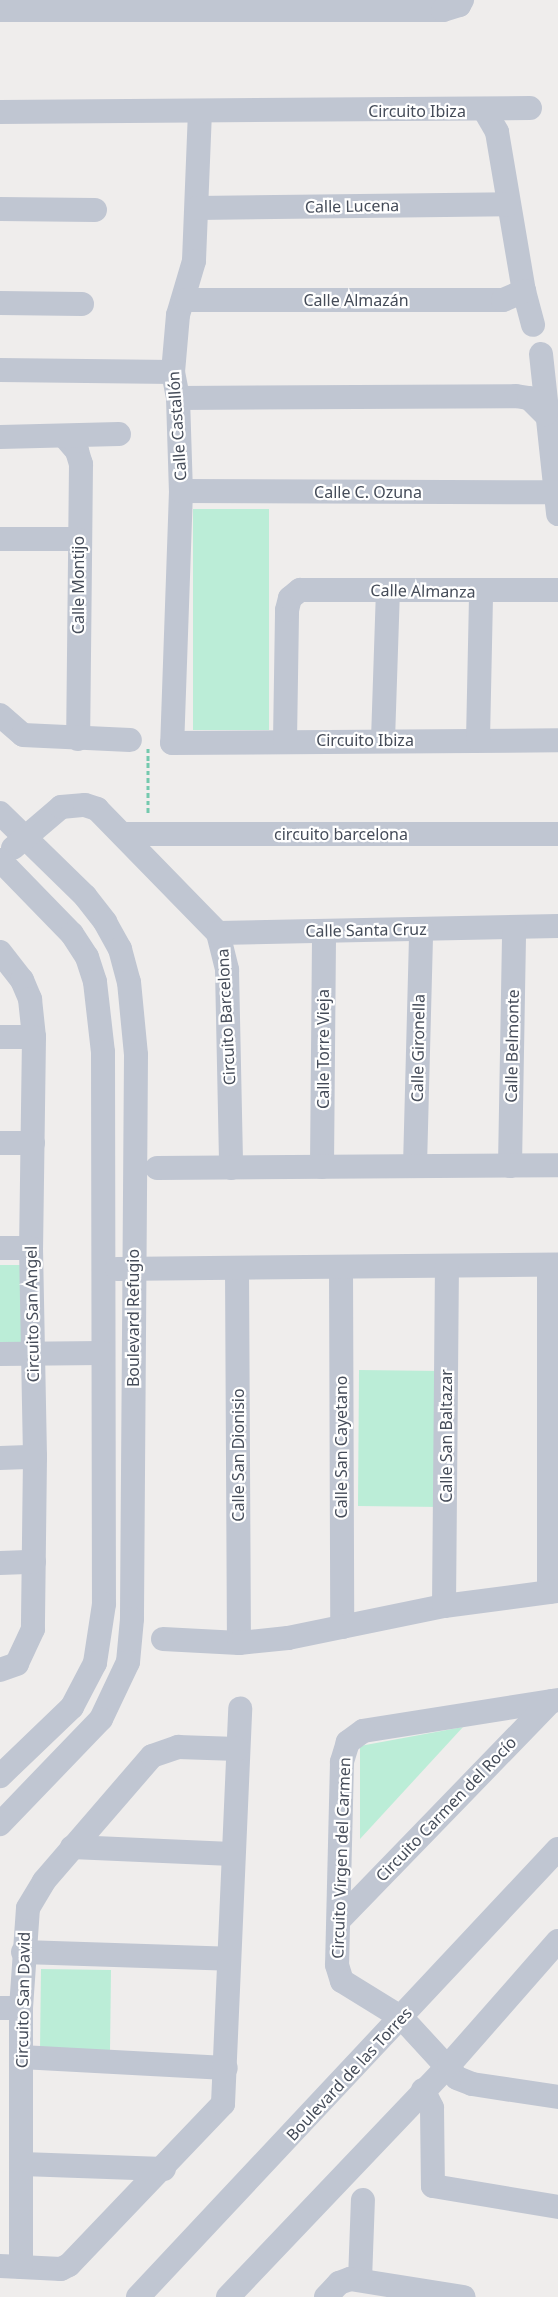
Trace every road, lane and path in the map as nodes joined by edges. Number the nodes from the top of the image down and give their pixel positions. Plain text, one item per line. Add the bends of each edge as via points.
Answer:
1 (460, 3) edge
2 (353, 4) edge
3 (35, 5) edge
4 (140, 5) edge
5 (244, 5) edge
6 (0, 10) edge
7 (530, 108) dead end
8 (200, 111) junction
9 (485, 111) junction
10 (0, 112) edge
11 (508, 204) junction
12 (197, 208) junction
13 (0, 209) edge
14 (95, 210) dead end
15 (524, 291) junction
16 (185, 300) junction
17 (0, 303) edge
18 (82, 304) dead end
19 (533, 325) dead end
20 (541, 354) dead end
21 (0, 370) edge
22 (173, 372) junction
23 (178, 398) junction
24 (545, 414) junction
25 (119, 434) dead end
26 (64, 436) junction
27 (0, 437) edge
28 (181, 491) junction
29 (556, 503) edge
30 (0, 539) edge
31 (77, 539) junction
32 (558, 590) edge
33 (388, 591) junction
34 (481, 593) junction
35 (0, 715) edge
36 (78, 739) junction
37 (130, 740) dead end
38 (383, 740) junction
39 (478, 740) junction
40 (558, 740) edge
41 (285, 741) junction
42 (172, 743) junction
43 (0, 813) edge
44 (124, 834) junction
45 (148, 834) junction
46 (558, 834) edge
47 (24, 837) junction
48 (0, 861) edge
49 (558, 926) edge
50 (514, 927) junction
51 (420, 929) junction
52 (324, 931) junction
53 (218, 933) junction
54 (0, 951) edge
55 (34, 1036) junction
56 (0, 1037) edge
57 (0, 1143) edge
58 (33, 1143) junction
59 (558, 1165) edge
60 (415, 1166) junction
61 (510, 1166) junction
62 (322, 1167) junction
63 (157, 1168) dead end
64 (231, 1168) junction
65 (0, 1248) edge
66 (31, 1248) junction
67 (554, 1264) edge
68 (447, 1266) junction
69 (341, 1267) junction
70 (237, 1268) junction
71 (102, 1269) junction
72 (133, 1269) junction
73 (103, 1353) junction
74 (0, 1354) edge
75 (33, 1354) junction
76 (554, 1370) edge
77 (0, 1458) edge
78 (35, 1458) junction
79 (554, 1478) edge
80 (34, 1562) junction
81 (0, 1563) edge
82 (554, 1592) edge
83 (444, 1606) junction
84 (342, 1628) junction
85 (163, 1639) dead end
86 (238, 1643) junction
87 (95, 1663) junction
88 (0, 1670) edge
89 (122, 1681) junction
90 (554, 1700) edge
91 (240, 1708) dead end
92 (237, 1749) junction
93 (0, 1776) edge
94 (0, 1824) edge
95 (72, 1847) junction
96 (558, 1849) edge
97 (232, 1854) junction
98 (341, 1918) junction
99 (558, 1941) edge
100 (23, 1952) junction
101 (229, 1959) junction
102 (11, 2008) edge
103 (402, 2018) junction
104 (21, 2057) junction
105 (449, 2064) junction
106 (226, 2068) junction
107 (423, 2090) junction
108 (558, 2097) edge
109 (22, 2164) junction
110 (164, 2169) junction
111 (363, 2200) dead end
112 (558, 2207) edge
113 (10, 2267) edge
114 (360, 2280) junction
115 (138, 2297) edge
116 (228, 2297) edge
117 (326, 2297) edge
118 (464, 2297) edge

1 - 2 street via 443,10
2 - 5 street
3 - 4 street
3 - 6 street
4 - 5 street
7 - 9 street
8 - 9 street, Circuito Ibiza
8 - 10 street, Circuito Ibiza
8 - 12 street, Calle Castallón
9 - 11 street, Circuito Ibiza via 497,132
11 - 12 street, Calle Lucena
11 - 15 street, Circuito Ibiza
12 - 16 street, Calle Castallón via 194,261
13 - 14 street
15 - 16 street, Calle Almazán via 503,300
15 - 19 street, Circuito Ibiza
16 - 22 street, Calle Castallón via 178,315
17 - 18 street
20 - 24 street
21 - 22 street
22 - 23 street, Calle Castallón
23 - 24 street via 516,396 529,398
23 - 28 street, Calle Castallón
24 - 29 street
25 - 26 street
26 - 27 street
26 - 31 street, Calle Montijo via 77,451 81,464
28 - 29 street, Calle C. Ozuna
28 - 42 street, Calle Castallón
30 - 31 street
31 - 36 street, Calle Montijo
32 - 34 street, Calle Almanza
33 - 34 street, Calle Almanza
33 - 38 street
33 - 41 street, Calle Almanza via 317,588 300,590 290,598 286,610
34 - 39 street
35 - 36 street via 23,735
36 - 37 street
38 - 39 street, Circuito Ibiza
38 - 41 street, Circuito Ibiza
39 - 40 street, Circuito Ibiza
41 - 42 street, Circuito Ibiza
42 - 45 path via 148,741
43 - 47 street, Boulevard Refugio
44 - 45 street, circuito barcelona
44 - 47 street, Circuito Barcelona via 97,809 74,805 51,812
44 - 53 street, Circuito Barcelona
45 - 46 street, circuito barcelona
47 - 48 street, Circuito Barcelona
47 - 72 street, Boulevard Refugio via 85,896 105,922 120,949 129,982 136,1055
48 - 71 street, Boulevard Refugio via 72,934 87,957 95,982 103,1052
49 - 50 street
50 - 51 street, Calle Santa Cruz
50 - 61 street, Calle Belmonte
51 - 52 street, Calle Santa Cruz
51 - 60 street, Calle Gironella
52 - 53 street, Calle Santa Cruz
52 - 62 street, Calle Torre Vieja
53 - 64 street, Circuito Barcelona via 227,970
54 - 55 street, Circuito San Angel via 22,980 30,999
55 - 56 street
55 - 58 street, Circuito San Angel
57 - 58 street
58 - 66 street, Circuito San Angel
59 - 61 street
60 - 61 street
60 - 62 street
62 - 64 street
63 - 64 street
65 - 66 street
66 - 75 street, Circuito San Angel
67 - 68 street
67 - 76 street
68 - 69 street
68 - 83 street, Calle San Baltazar
69 - 70 street
69 - 84 street, Calle San Cayetano
70 - 72 street
70 - 86 street, Calle San Dionisio
71 - 72 street
71 - 73 street, Boulevard Refugio
72 - 89 street, Boulevard Refugio via 132,1619
73 - 75 street
73 - 87 street, Boulevard Refugio via 104,1604
74 - 75 street
75 - 78 street, Circuito San Angel
76 - 79 street
77 - 78 street
78 - 80 street, Circuito San Angel
79 - 82 street
80 - 81 street
80 - 88 street, Circuito San Angel via 30,1637 17,1664
82 - 83 street
83 - 84 street
84 - 86 street
85 - 86 street
87 - 89 street
87 - 93 street, Boulevard Refugio via 72,1707
89 - 94 street, Boulevard Refugio via 101,1719
90 - 98 street, Circuito Carmen del Rocío
90 - 98 street, Circuito Virgen del Carmen via 363,1731 353,1737 344,1749 342,1762
91 - 92 street, Circuito San David
92 - 95 street, Circuito San David via 162,1749 143,1764
92 - 97 street, Circuito San David
95 - 97 street
95 - 100 street, Circuito San David via 34,1894 25,1924
96 - 103 street, Boulevard de las Torres
97 - 101 street, Circuito San David
98 - 103 street, Circuito Virgen del Carmen via 338,1965 342,1981
99 - 105 street
100 - 101 street
100 - 102 street, Circuito San David
101 - 106 street, Circuito San David
102 - 104 street, Circuito San David
103 - 105 street, Circuito Virgen del Carmen
103 - 115 street, Boulevard de las Torres
104 - 106 street
104 - 109 street, Circuito San David
105 - 107 street
105 - 108 street, Circuito Virgen del Carmen via 457,2078 472,2084
106 - 110 street, Circuito San David via 225,2095 218,2113
107 - 112 street via 432,2108 432,2186
107 - 116 street
109 - 110 street
109 - 113 street, Circuito San David
110 - 113 street, Circuito San David via 69,2265
111 - 114 street
114 - 117 street via 339,2283
114 - 118 street

